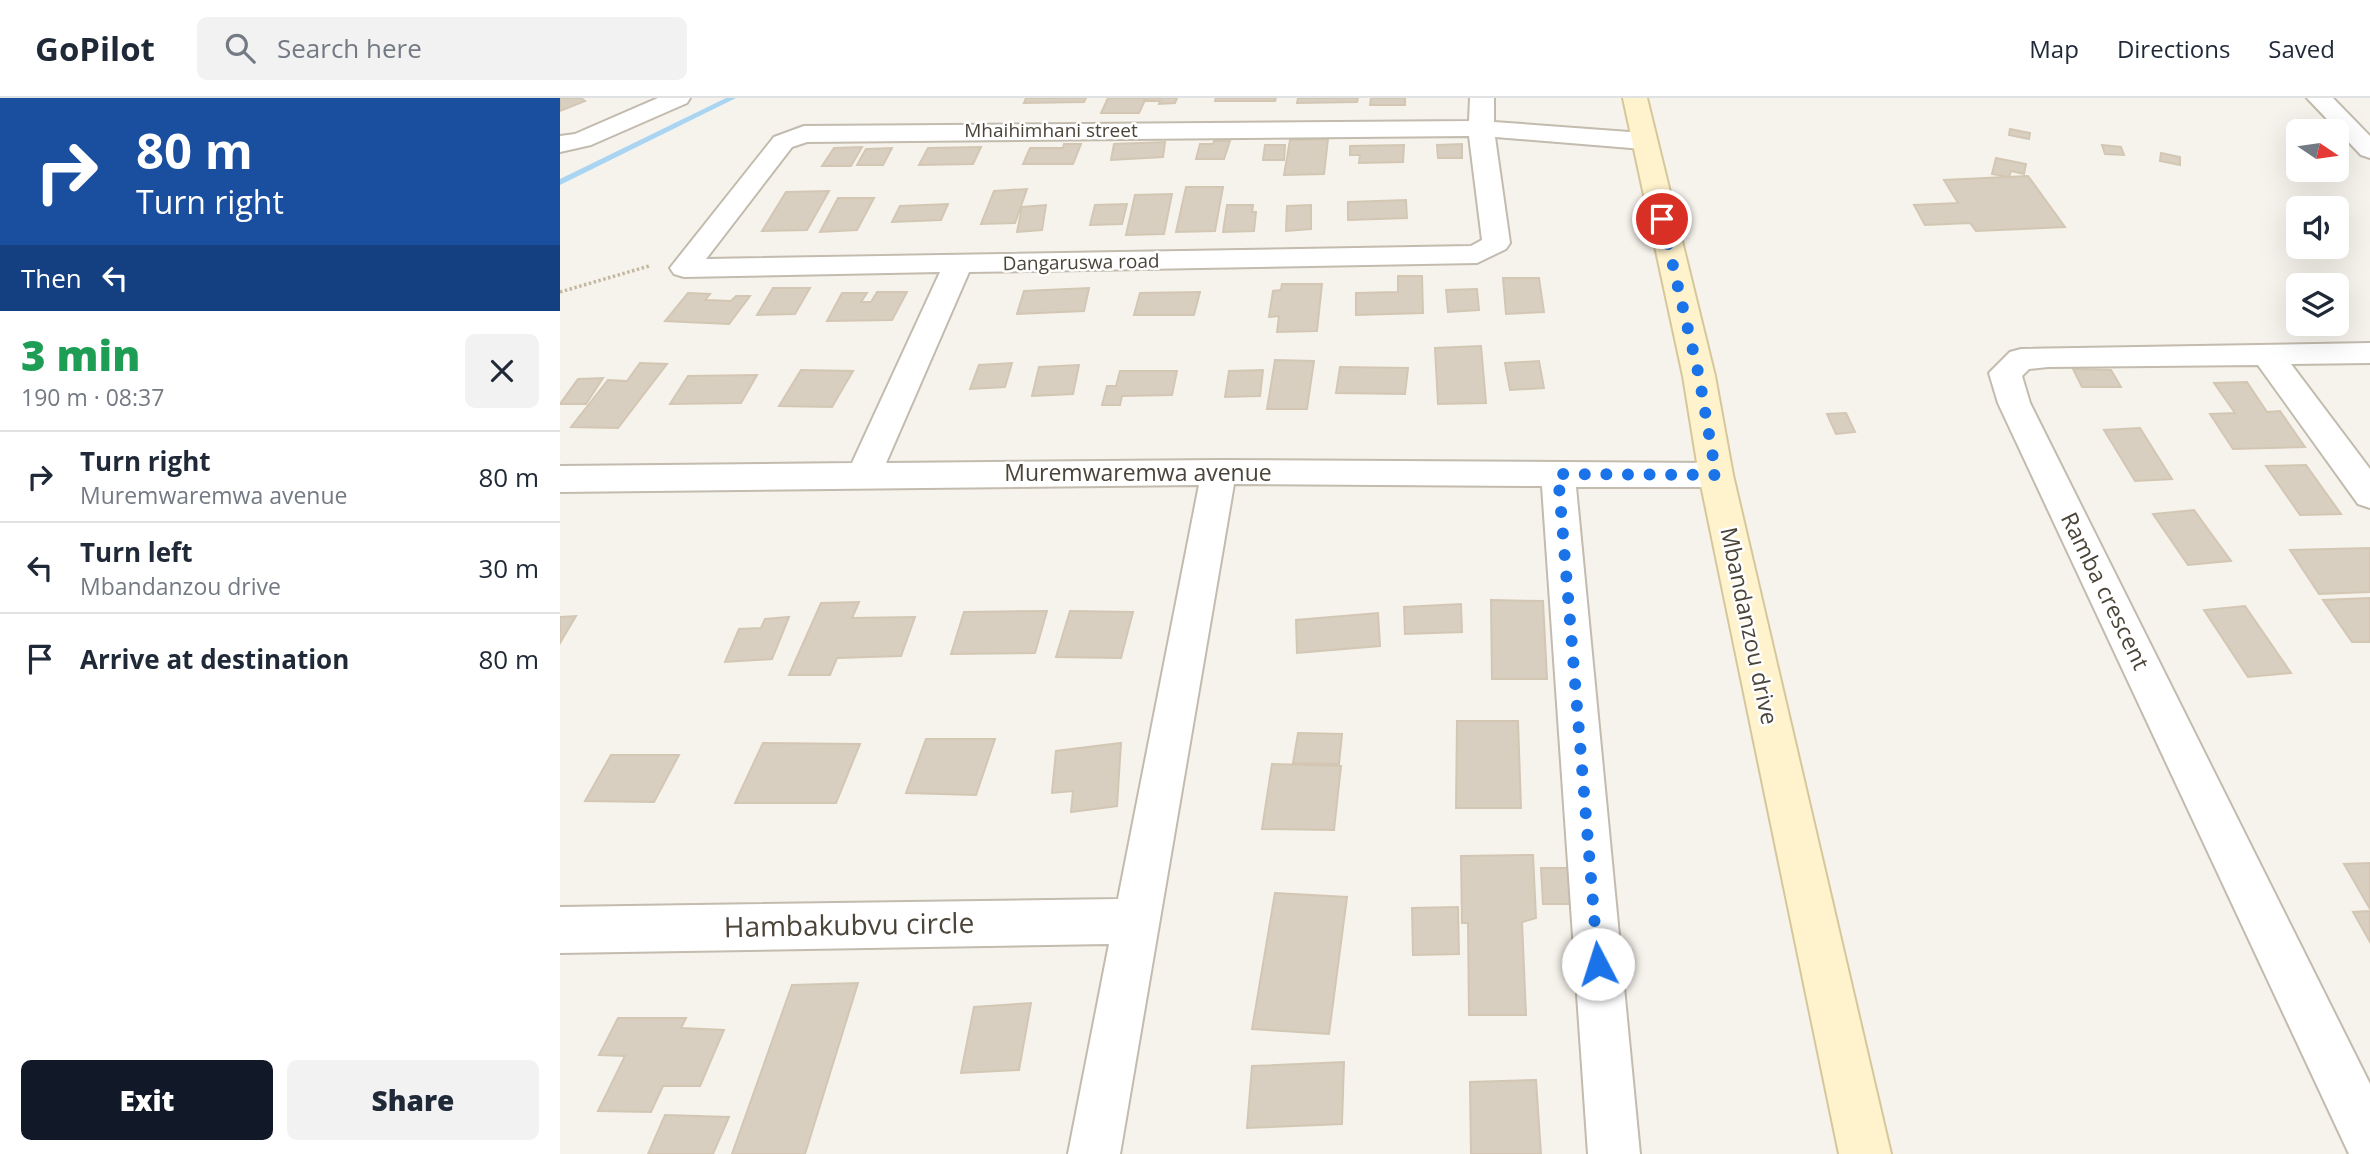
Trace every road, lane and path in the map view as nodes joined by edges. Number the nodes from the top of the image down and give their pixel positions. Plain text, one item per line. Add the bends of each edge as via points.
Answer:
1 (678, 98) edge
2 (1482, 98) edge
3 (1635, 98) edge
4 (2319, 98) edge
5 (981, 109) dead end
6 (1481, 128) junction
7 (967, 131) junction
8 (1643, 141) junction
9 (560, 144) edge
10 (2370, 149) edge
11 (958, 264) junction
12 (684, 268) junction
13 (560, 292) edge
14 (2370, 353) edge
15 (2267, 354) junction
16 (1219, 472) junction
17 (1558, 474) junction
18 (864, 475) junction
19 (1716, 475) junction
20 (560, 478) edge
21 (2370, 495) edge
22 (1139, 920) junction
23 (560, 930) edge
24 (2370, 1140) edge
25 (1094, 1154) edge
26 (1614, 1154) edge
27 (1865, 1154) edge

1 - 9 street via 582,140
2 - 6 street
3 - 8 street, Mbandanzou drive
4 - 10 street
5 - 7 street
6 - 7 street, Mhaihimhani street
6 - 8 street, Mhaihimhani street
6 - 11 street, Dangaruswa road via 1496,243 1477,254
7 - 12 street, Mhaihimhani street via 791,136
8 - 19 street, Mbandanzou drive via 1699,376
11 - 12 street, Dangaruswa road
11 - 18 street
12 - 13 path via 625,269 596,283
14 - 15 street, Ramba crescent
15 - 21 street
15 - 24 street, Ramba crescent via 2048,357 2021,359 2005,373 2014,403
16 - 17 street, Muremwaremwa avenue
16 - 18 street, Muremwaremwa avenue
16 - 22 street
17 - 19 street, Muremwaremwa avenue
17 - 26 street
18 - 20 street, Muremwaremwa avenue
19 - 27 street, Mbandanzou drive
22 - 23 street, Hambakubvu circle
22 - 25 street

